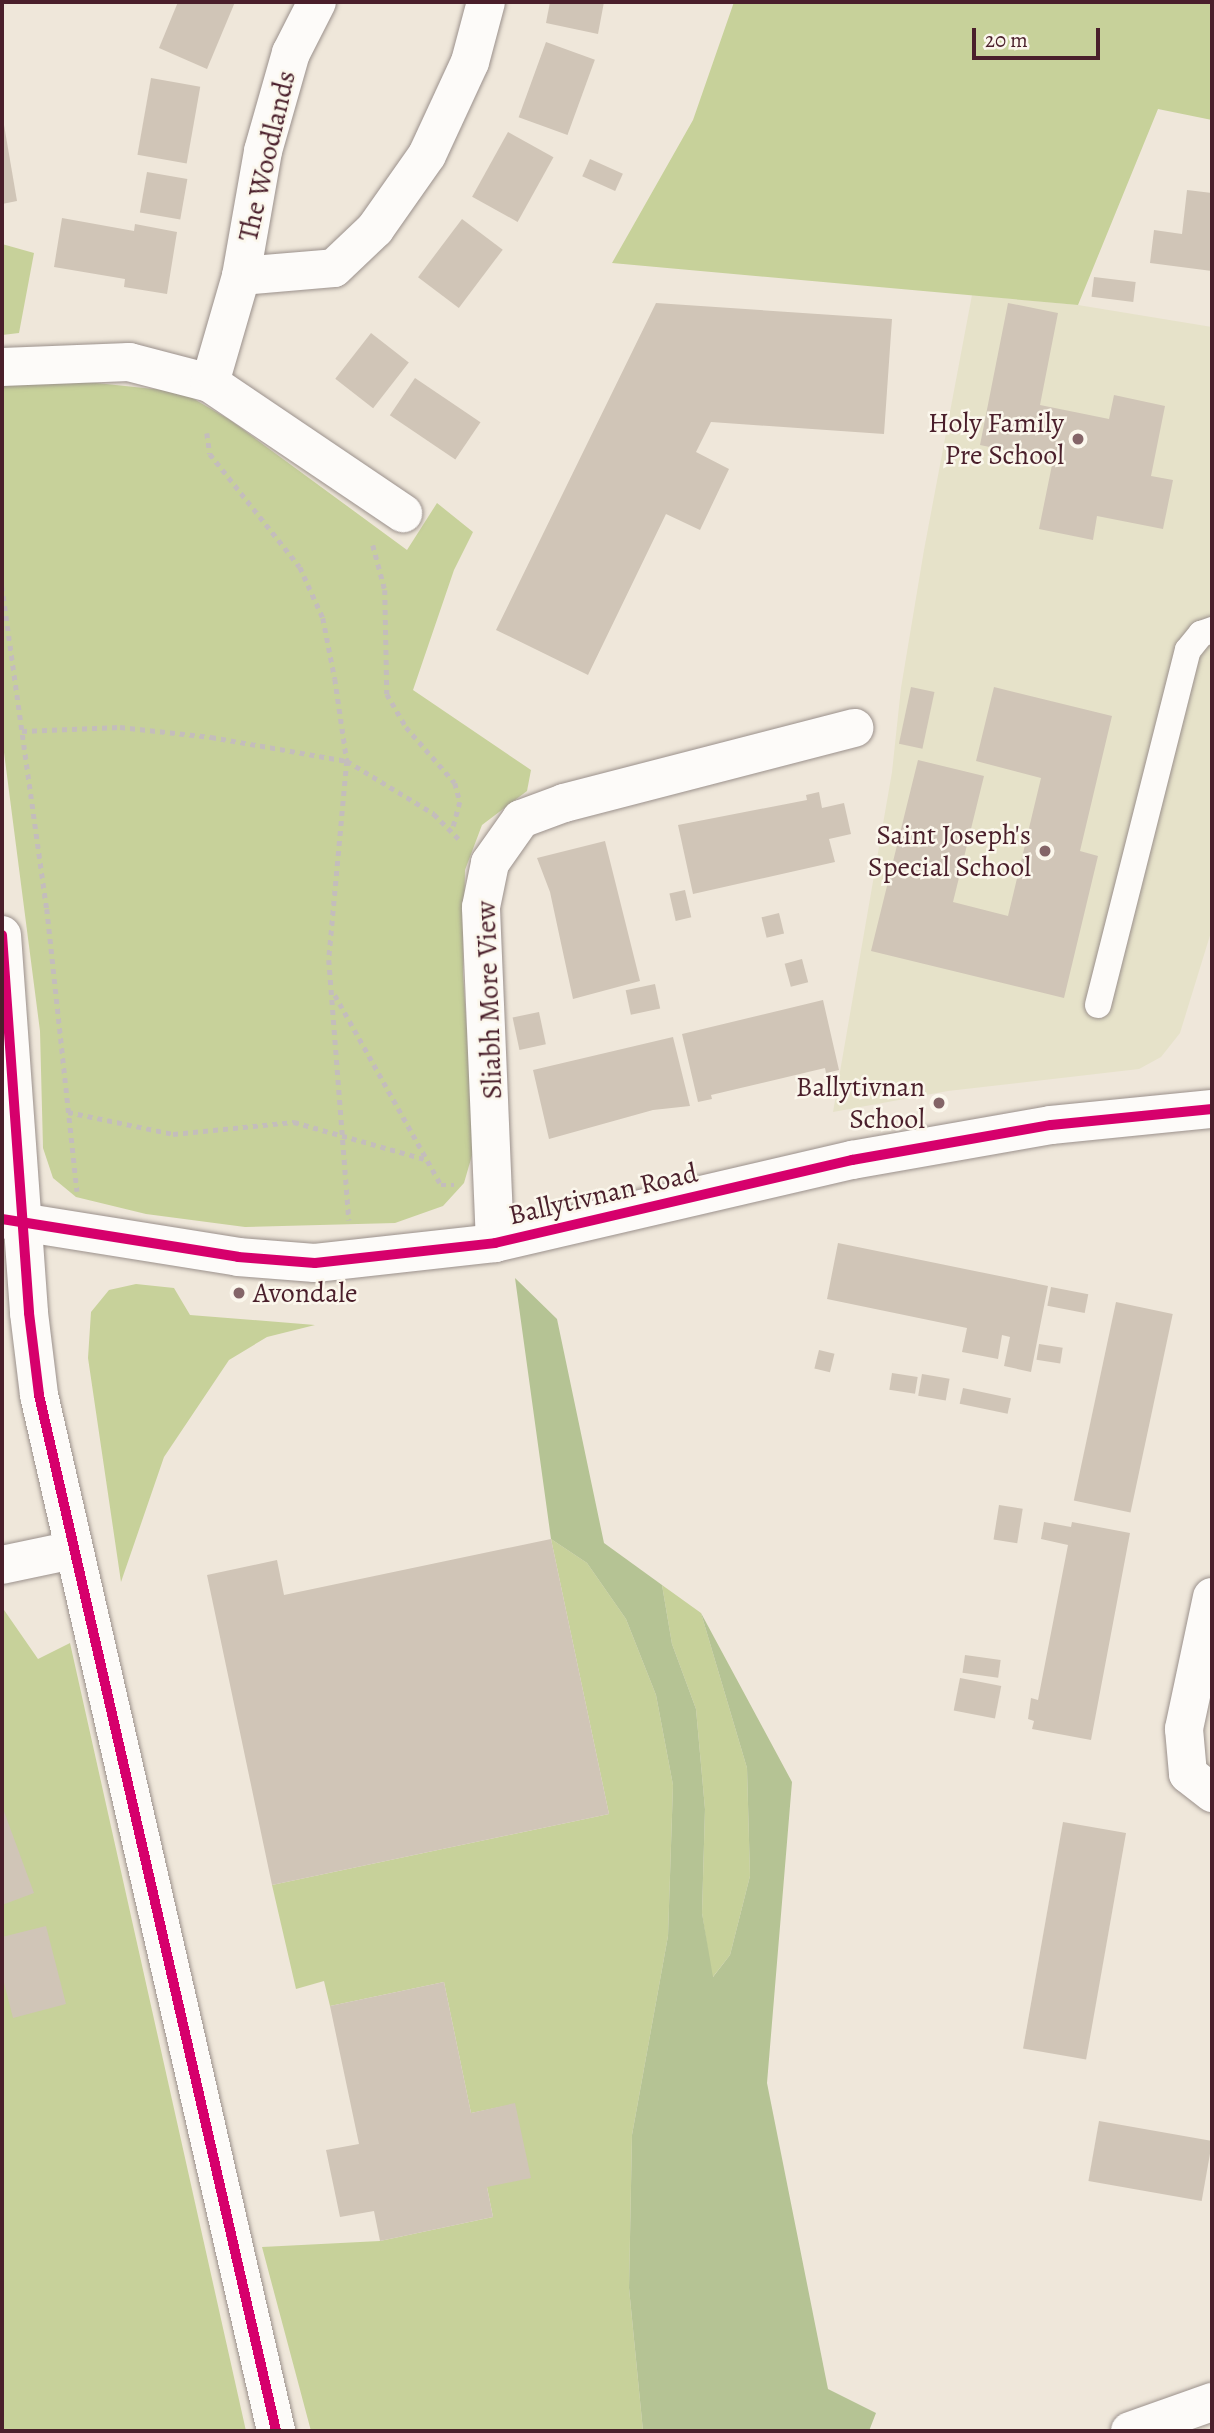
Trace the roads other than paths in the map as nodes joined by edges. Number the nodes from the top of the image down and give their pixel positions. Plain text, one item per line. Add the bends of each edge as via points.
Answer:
1 (317, 2) edge
2 (486, 2) edge
3 (241, 276) junction
4 (2, 367) edge
5 (210, 383) junction
6 (403, 513) dead end
7 (1212, 630) edge
8 (854, 728) dead end
9 (2, 935) edge
10 (1098, 1005) dead end
11 (1212, 1108) edge
12 (13, 1221) edge
13 (495, 1243) junction
14 (73, 1550) junction
15 (2, 1565) edge
16 (1212, 1597) edge
17 (1212, 1793) edge
18 (1212, 2402) edge
19 (1147, 2428) edge
20 (276, 2431) edge

1 - 3 main road, The Woodlands via 291,53 266,139
2 - 3 main road, The Woodlands via 470,62 427,155 375,229 334,268
3 - 5 main road, The Woodlands
4 - 5 main road via 129,362
5 - 6 main road
7 - 10 lane via 1201,634 1188,650
8 - 13 main road, Sliabh More View via 521,818 489,869 481,906
9 - 12 main road
11 - 13 main road, Ballytivnan Road via 1051,1125 852,1160
12 - 13 main road, Ballytivnan Road via 238,1258 315,1263
12 - 14 main road via 39,1395
14 - 15 main road
14 - 20 main road
16 - 17 main road via 1184,1729 1188,1774
18 - 19 main road

